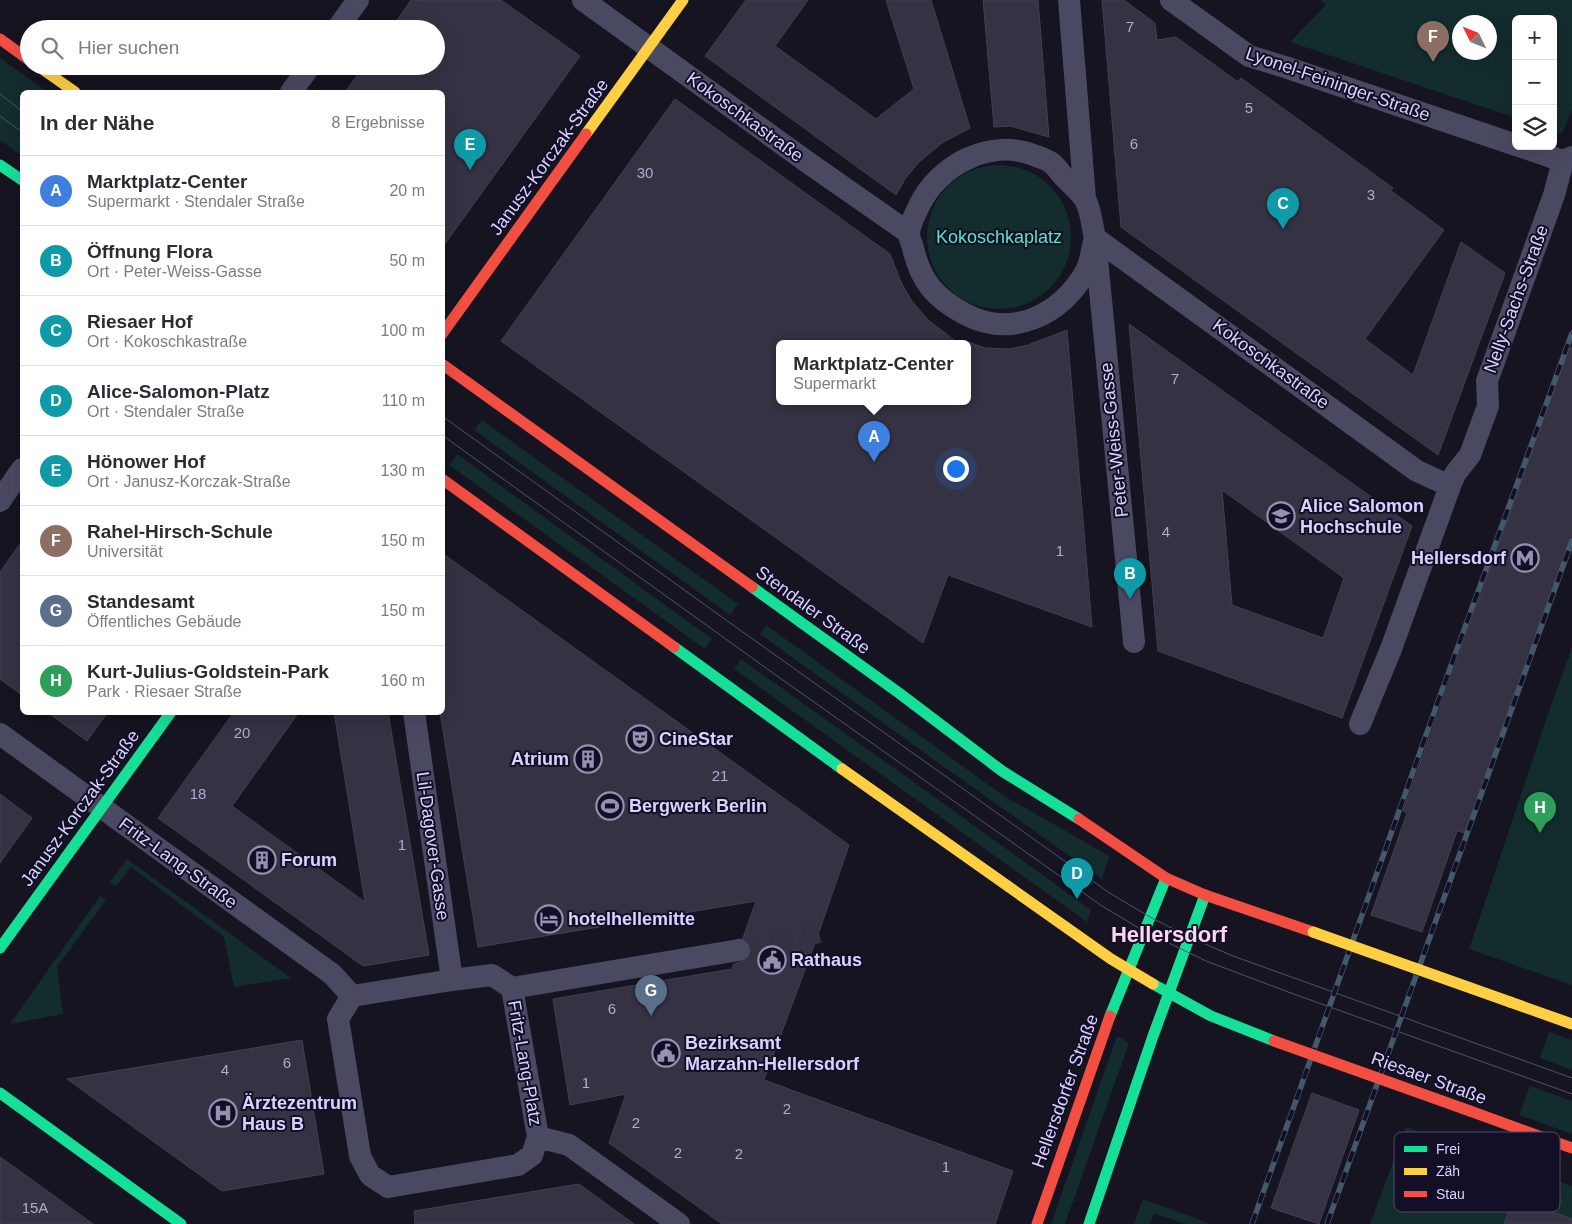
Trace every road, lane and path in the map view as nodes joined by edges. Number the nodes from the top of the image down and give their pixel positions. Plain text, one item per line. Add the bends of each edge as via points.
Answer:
1 (358, 0) edge
2 (583, 0) edge
3 (684, 0) edge
4 (1069, 0) edge
5 (1171, 0) edge
6 (344, 20) edge
7 (0, 39) edge
8 (649, 48) junction
9 (20, 53) edge
10 (50, 75) edge
11 (303, 75) edge
12 (71, 90) edge
13 (292, 90) edge
14 (1512, 144) edge
15 (1533, 150) edge
16 (1568, 159) edge
17 (0, 164) edge
18 (20, 179) edge
19 (1085, 199) junction
20 (909, 233) junction
21 (1094, 238) junction
22 (445, 330) edge
23 (445, 366) edge
24 (20, 472) edge
25 (445, 481) edge
26 (1450, 486) junction
27 (0, 501) edge
28 (1134, 642) dead end
29 (169, 715) edge
30 (414, 715) edge
31 (1360, 724) dead end
32 (0, 734) edge
33 (102, 808) junction
34 (1166, 878) junction
35 (1205, 895) junction
36 (0, 948) edge
37 (739, 950) tunnel mouth
38 (1128, 970) junction
39 (452, 980) junction
40 (512, 988) junction
41 (1168, 992) junction
42 (352, 996) junction
43 (1572, 1024) edge
44 (0, 1093) edge
45 (1528, 1132) edge
46 (538, 1137) junction
47 (1560, 1144) edge
48 (1572, 1148) edge
49 (181, 1224) edge
50 (679, 1224) edge
51 (1037, 1224) edge
52 (1090, 1224) edge

1 - 6 street
2 - 8 street, Kokoschkastraße
3 - 8 main road, Janusz-Korczak-Straße
4 - 19 street
5 - 14 street, Lyonel-Feininger-Straße via 1249,56
7 - 9 main road
8 - 20 street, Kokoschkastraße
8 - 22 main road, Janusz-Korczak-Straße
10 - 12 main road
11 - 13 street
15 - 16 street, Lyonel-Feininger-Straße
16 - 26 street, Nelly-Sachs-Straße via 1487,381 1488,406 1470,455
17 - 18 main road
19 - 20 street via 1051,162 1027,152 1001,149 975,155 934,183 924,197
19 - 21 street
20 - 21 street via 916,261 936,295 970,317 1004,324 1038,318 1067,298 1086,269
21 - 26 street, Kokoschkastraße via 1417,471
21 - 28 street, Peter-Weiss-Gasse
23 - 34 main road, Stendaler Straße via 899,693 1002,772
24 - 27 street
25 - 38 main road via 878,795
26 - 31 street, Nelly-Sachs-Straße
29 - 33 main road, Janusz-Korczak-Straße
30 - 39 street, Lil-Dagover-Gasse
32 - 33 street, Fritz-Lang-Straße
33 - 36 main road, Janusz-Korczak-Straße
33 - 42 street, Fritz-Lang-Straße via 332,974
34 - 35 main road, Stendaler Straße
34 - 38 main road, Hellersdorfer Straße
35 - 41 main road
35 - 43 main road, Stendaler Straße, bridge
37 - 40 street
38 - 41 main road, Riesaer Straße
38 - 51 main road, Hellersdorfer Straße
39 - 40 street, Fritz-Lang-Platz via 492,975
39 - 42 street, Fritz-Lang-Platz
40 - 46 street, Fritz-Lang-Platz
41 - 45 main road, Riesaer Straße, bridge via 1211,1016
41 - 52 main road
42 - 46 street, Fritz-Lang-Platz via 338,1019 360,1156 370,1175 388,1187 518,1165 532,1155
44 - 49 main road
46 - 50 street via 569,1145
47 - 48 main road, Riesaer Straße, bridge

